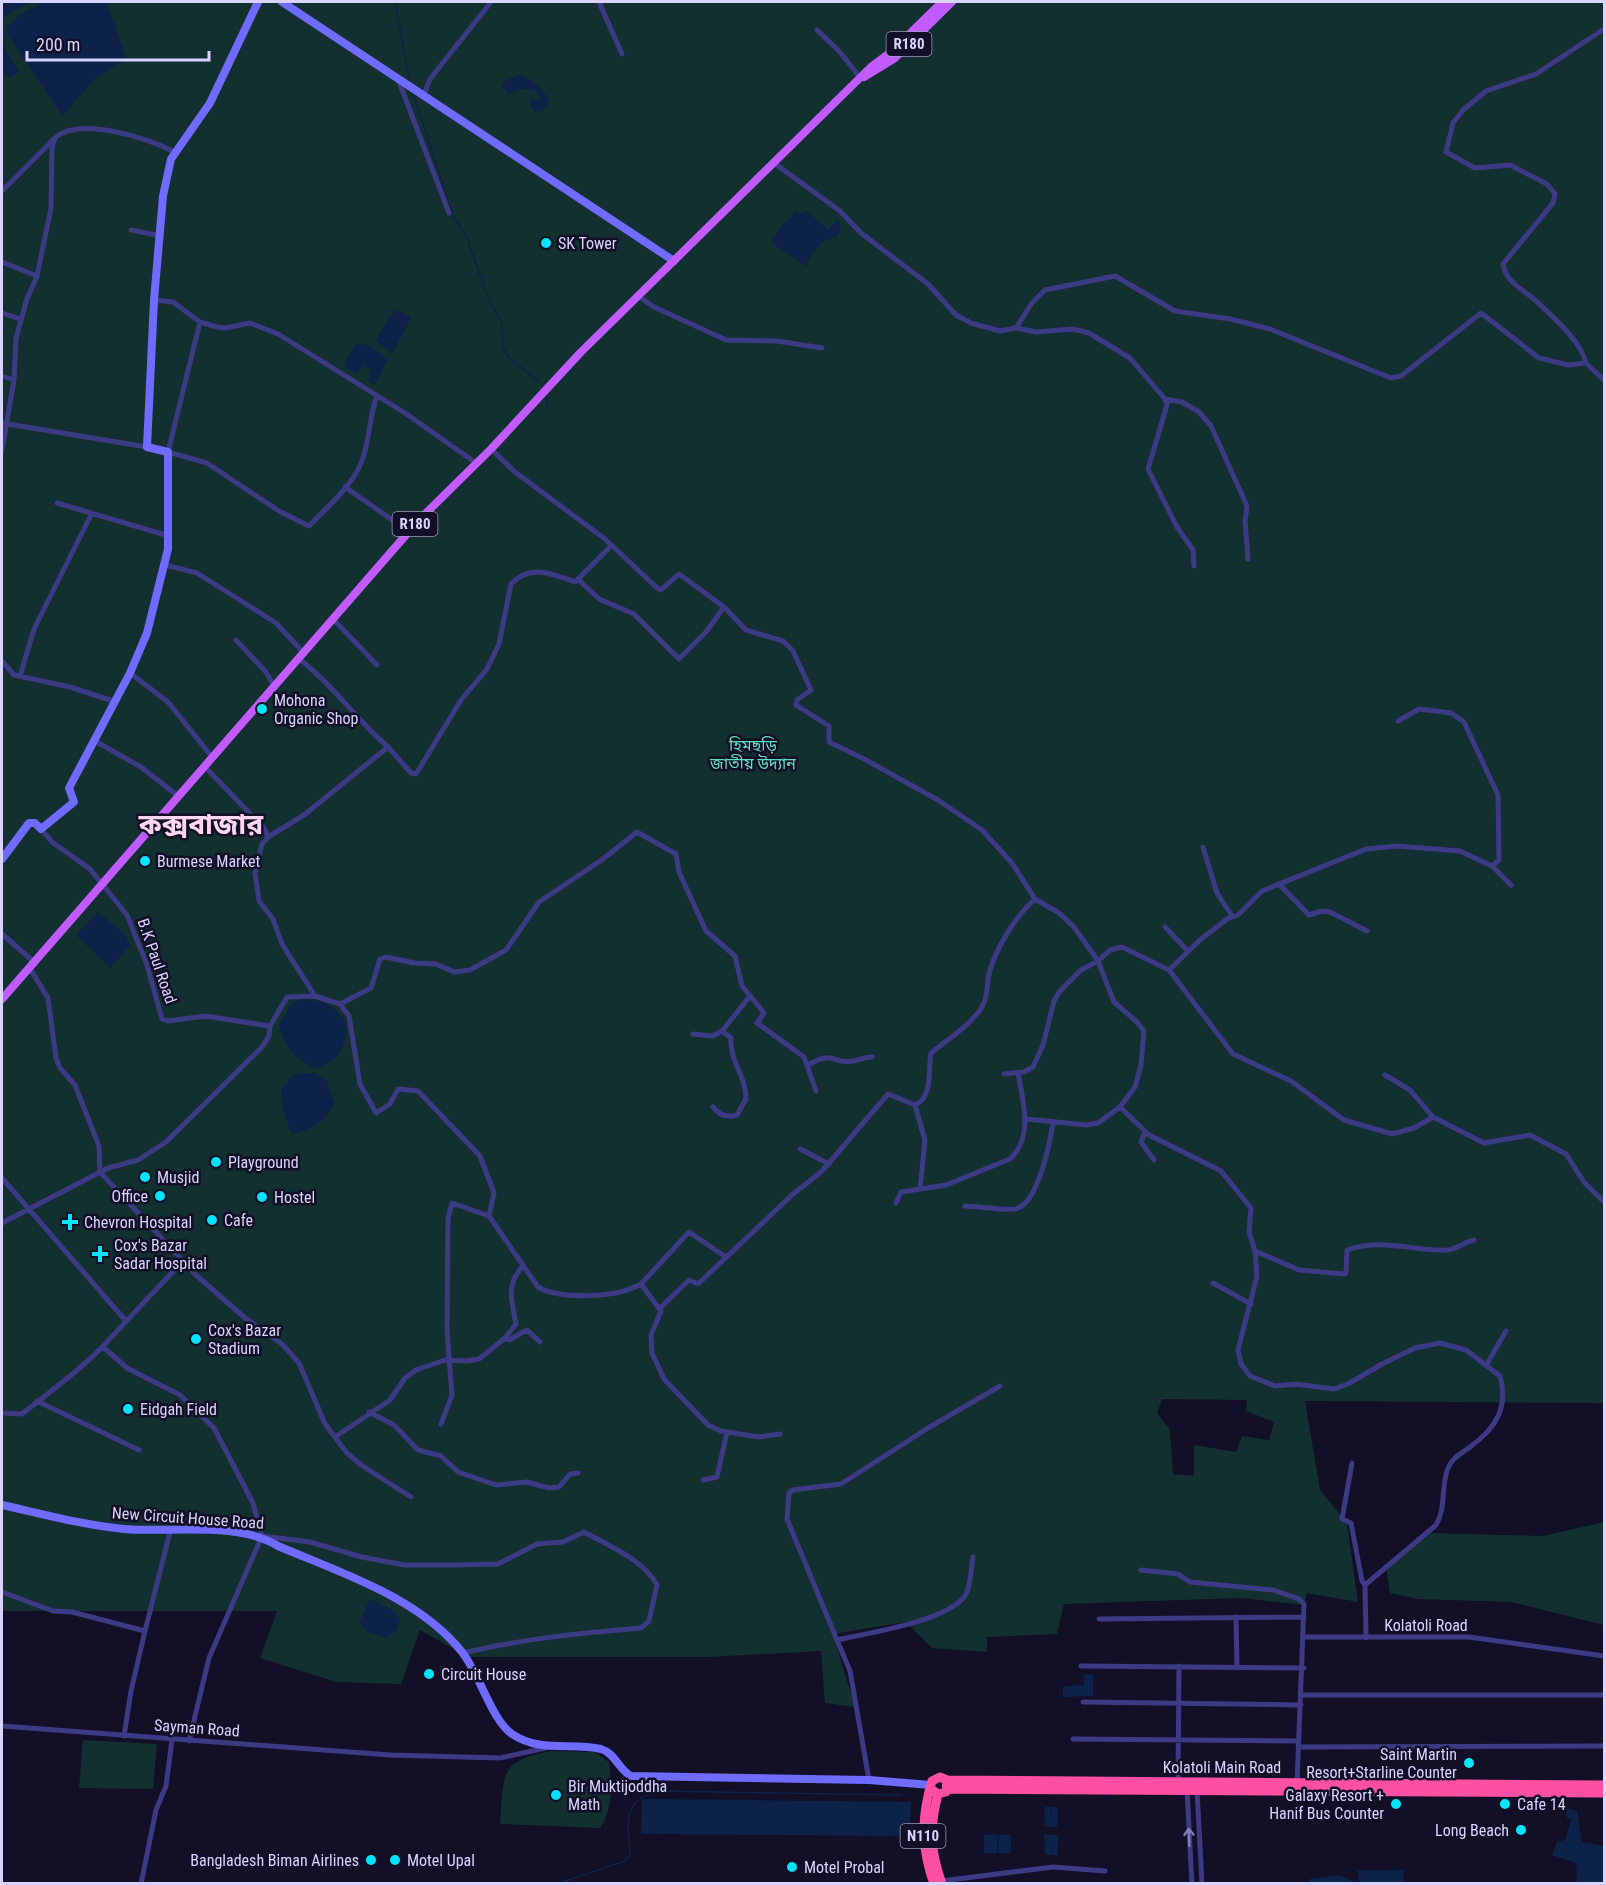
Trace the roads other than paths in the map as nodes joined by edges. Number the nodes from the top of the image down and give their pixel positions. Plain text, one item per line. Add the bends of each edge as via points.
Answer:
1 (258, 2) edge
2 (282, 2) edge
3 (491, 2) edge
4 (599, 2) edge
5 (942, 2) edge
6 (952, 2) edge
7 (1605, 29) edge
8 (817, 30) dead end
9 (621, 54) dead end
10 (397, 78) junction
11 (861, 79) junction
12 (420, 95) junction
13 (55, 138) junction
14 (174, 152) junction
15 (774, 163) junction
16 (2, 191) edge
17 (449, 213) dead end
18 (131, 230) dead end
19 (161, 236) junction
20 (674, 261) junction
21 (2, 262) edge
22 (37, 276) junction
23 (638, 296) junction
24 (154, 300) junction
25 (2, 313) edge
26 (20, 319) junction
27 (200, 322) junction
28 (1016, 328) junction
29 (822, 348) dead end
30 (1586, 363) junction
31 (2, 376) edge
32 (14, 380) junction
33 (1605, 380) edge
34 (377, 396) junction
35 (1165, 399) junction
36 (5, 424) edge
37 (147, 447) junction
38 (491, 449) junction
39 (2, 450) edge
40 (168, 452) junction
41 (476, 463) junction
42 (345, 487) junction
43 (57, 503) dead end
44 (92, 513) junction
45 (408, 531) junction
46 (169, 536) junction
47 (610, 547) junction
48 (1248, 559) dead end
49 (165, 565) junction
50 (1194, 566) dead end
51 (579, 580) junction
52 (724, 607) junction
53 (332, 619) junction
54 (236, 640) dead end
55 (301, 655) junction
56 (2, 661) edge
57 (377, 665) dead end
58 (130, 673) junction
59 (20, 676) junction
60 (274, 686) junction
61 (113, 701) junction
62 (1398, 721) dead end
63 (94, 741) junction
64 (388, 747) junction
65 (212, 757) junction
66 (204, 766) junction
67 (178, 796) junction
68 (41, 829) junction
69 (268, 837) junction
70 (1203, 847) dead end
71 (2, 859) edge
72 (1492, 866) junction
73 (102, 884) junction
74 (1279, 884) junction
75 (1511, 885) dead end
76 (1035, 899) junction
77 (1232, 916) junction
78 (1165, 927) dead end
79 (1367, 931) dead end
80 (2, 934) edge
81 (1188, 951) junction
82 (1098, 961) junction
83 (32, 964) junction
84 (1169, 970) junction
85 (315, 996) junction
86 (750, 996) junction
87 (2, 999) edge
88 (340, 1004) junction
89 (270, 1026) junction
90 (722, 1030) junction
91 (693, 1034) dead end
92 (872, 1057) dead end
93 (808, 1065) junction
94 (1018, 1073) junction
95 (1004, 1074) dead end
96 (1385, 1076) dead end
97 (816, 1090) dead end
98 (915, 1105) junction
99 (712, 1107) dead end
100 (1120, 1107) junction
101 (1433, 1117) junction
102 (1026, 1119) junction
103 (1053, 1123) junction
104 (1145, 1132) junction
105 (800, 1149) dead end
106 (1154, 1160) dead end
107 (829, 1164) junction
108 (100, 1172) junction
109 (2, 1178) edge
110 (920, 1189) junction
111 (1605, 1202) edge
112 (896, 1203) dead end
113 (965, 1206) dead end
114 (30, 1208) junction
115 (489, 1216) junction
116 (2, 1223) edge
117 (1474, 1240) dead end
118 (1255, 1251) junction
119 (726, 1257) junction
120 (183, 1262) junction
121 (523, 1266) junction
122 (1213, 1283) dead end
123 (641, 1284) junction
124 (1251, 1304) junction
125 (660, 1308) junction
126 (124, 1320) junction
127 (1506, 1331) dead end
128 (505, 1338) junction
129 (540, 1342) dead end
130 (103, 1347) junction
131 (449, 1359) junction
132 (1487, 1364) junction
133 (1000, 1386) dead end
134 (37, 1401) junction
135 (2, 1413) edge
136 (369, 1413) junction
137 (441, 1424) dead end
138 (727, 1432) junction
139 (780, 1434) dead end
140 (335, 1437) junction
141 (139, 1450) dead end
142 (1352, 1463) dead end
143 (578, 1473) dead end
144 (703, 1480) dead end
145 (411, 1497) dead end
146 (2, 1505) edge
147 (170, 1532) junction
148 (262, 1536) junction
149 (973, 1557) dead end
150 (1141, 1570) dead end
151 (1365, 1585) junction
152 (2, 1592) edge
153 (1236, 1617) junction
154 (1304, 1617) junction
155 (1099, 1619) dead end
156 (145, 1631) junction
157 (1305, 1637) junction
158 (1366, 1638) junction
159 (837, 1640) junction
160 (463, 1653) junction
161 (1605, 1656) edge
162 (1081, 1666) dead end
163 (1179, 1666) junction
164 (1236, 1667) junction
165 (1304, 1668) junction
166 (1302, 1695) junction
167 (1605, 1695) edge
168 (1083, 1702) dead end
169 (1180, 1703) junction
170 (1301, 1705) junction
171 (2, 1726) edge
172 (124, 1736) junction
173 (1073, 1738) dead end
174 (172, 1740) junction
175 (1179, 1740) junction
176 (189, 1741) junction
177 (1299, 1744) junction
178 (1605, 1746) edge
179 (550, 1747) junction
180 (870, 1780) junction
181 (1179, 1782) junction
182 (1298, 1783) junction
183 (948, 1785) junction
184 (1035, 1785) junction
185 (1605, 1785) edge
186 (933, 1789) junction
187 (1192, 1790) junction
188 (1605, 1793) edge
189 (1201, 1867) junction
190 (1191, 1868) junction
191 (1106, 1871) dead end
192 (939, 1883) edge
193 (141, 1884) edge
194 (1192, 1884) edge
195 (1202, 1884) edge

1 - 14 street via 210,103 191,134
2 - 10 street
3 - 12 street
4 - 9 street
5 - 11 main road, R180
6 - 11 main road, R180 via 895,58
7 - 30 street via 1536,74 1486,91 1453,123 1446,152 1476,168 1510,165 1547,184 1555,194 1553,203 1503,264 1506,276 1536,301 1581,349
8 - 11 street
10 - 12 street
10 - 17 street
11 - 15 main road, R180
12 - 20 street
13 - 14 street via 72,130 129,134
13 - 16 street
13 - 22 street via 51,208
14 - 19 street via 163,196
15 - 20 main road, R180
15 - 28 street via 840,211 861,233 928,284 956,315 1000,331
18 - 19 street
19 - 24 street
20 - 23 main road, R180
21 - 22 street
22 - 26 street
23 - 29 street via 726,340 777,341
23 - 38 main road, R180
24 - 27 street via 173,302
24 - 37 street
25 - 26 street
26 - 32 street
27 - 34 street via 226,328 250,323 259,326 296,344
27 - 40 street
28 - 30 street via 1045,290 1115,276 1175,311 1270,329 1391,378 1401,376 1481,313 1539,358 1568,365
28 - 35 street via 1089,333 1130,358
30 - 33 street
31 - 32 street
32 - 36 street
34 - 41 street
34 - 42 street via 365,451 355,477
35 - 48 street via 1182,402 1199,412 1211,426 1247,506
35 - 50 street via 1167,405 1148,469 1192,550
36 - 37 street
36 - 39 street
37 - 40 street
38 - 41 main road, R180
38 - 47 street
40 - 42 street via 207,463 279,511 309,526
40 - 46 street
41 - 45 main road, R180
42 - 45 street
43 - 44 street
44 - 46 street
44 - 59 street via 34,629
45 - 53 main road, R180
46 - 49 street
47 - 51 street
47 - 52 street via 661,590 679,574
49 - 55 street via 197,573 276,623
49 - 58 street via 143,645
51 - 52 street via 599,599 634,614 679,659
51 - 64 street via 575,582 544,570 518,577 511,584 499,644 487,669 461,700 416,774
52 - 76 street via 746,630 778,638 793,651 811,690 796,705 829,726 829,742 929,795 982,830 1012,863
53 - 55 main road, R180
53 - 57 street
54 - 60 street
55 - 60 main road, R180
55 - 64 street
56 - 59 street via 9,672
58 - 61 street
58 - 65 street via 168,702
59 - 61 street
60 - 65 main road, R180
61 - 63 street
62 - 72 street via 1419,709 1451,713 1464,722 1498,795 1499,860
63 - 67 street via 141,767
63 - 68 street via 69,788 74,802
64 - 69 street via 303,815
65 - 66 main road, R180
66 - 67 main road, R180
66 - 69 street via 264,828
67 - 73 main road, R180
68 - 71 street via 29,823
68 - 73 street via 52,842 90,869
69 - 85 street via 262,844 255,873 259,901
70 - 77 street via 1217,893
72 - 74 street via 1460,851 1397,846 1356,852
72 - 75 street
73 - 83 main road, R180
73 - 89 street, B.K Paul Road via 128,915 162,1019 206,1016
74 - 77 street via 1262,891 1238,915
74 - 79 street via 1309,915 1330,912
76 - 82 street via 1074,927
76 - 98 street via 1024,909 994,959 981,1010 931,1053 926,1095
77 - 81 street
78 - 81 street
80 - 83 street
81 - 84 street
82 - 84 street via 1110,950 1122,947
82 - 94 street via 1081,970 1059,992 1038,1059 1030,1069
82 - 100 street via 1114,1002 1144,1031 1138,1080
83 - 87 main road, R180
83 - 108 street via 48,998 56,1058 75,1085 99,1146
84 - 101 street via 1233,1054 1291,1081 1344,1120 1392,1134
85 - 88 street
85 - 89 street via 287,997
86 - 88 street via 742,986 735,956 706,931 679,872 676,854 637,832 603,860 539,902 506,950 470,970 453,972 436,964 386,957 380,959 370,988
86 - 90 street
86 - 93 street via 764,1013 758,1023 804,1057
88 - 115 street via 349,1016 360,1084 376,1113 390,1104 398,1089 418,1091 480,1156 494,1193
89 - 108 street via 263,1046 166,1142 138,1160
90 - 91 street via 713,1036
90 - 99 street via 731,1038 731,1052 746,1099 736,1116 717,1113
92 - 93 street via 852,1061 823,1057
93 - 97 street
94 - 95 street
94 - 102 street
96 - 101 street via 1410,1090
98 - 107 street via 888,1094
98 - 110 street via 925,1140
100 - 103 street via 1098,1124
100 - 104 street
101 - 111 street via 1484,1143 1530,1135 1566,1154 1584,1182
102 - 103 street
102 - 110 street via 1021,1146 1010,1159 946,1185
103 - 113 street via 1048,1158 1027,1201 1013,1210
104 - 106 street via 1141,1142
104 - 118 street via 1227,1178 1251,1208 1249,1232
105 - 107 street
107 - 119 street
108 - 114 street
108 - 120 street
109 - 114 street
110 - 112 street via 901,1192
114 - 116 street
114 - 126 street
115 - 121 street
115 - 131 street via 452,1203 448,1218
117 - 118 street via 1448,1250 1405,1244 1361,1245 1347,1250 1344,1274 1299,1270
118 - 124 street via 1257,1276
119 - 123 street via 689,1232
119 - 125 street via 698,1284 689,1280
120 - 126 street
120 - 140 street via 245,1318 282,1344 299,1363 325,1424
121 - 123 street via 538,1287 547,1292 598,1296
121 - 128 street via 511,1281 516,1324
122 - 124 street
123 - 125 street
124 - 132 street via 1239,1341 1239,1356 1245,1371 1268,1384 1342,1387 1394,1357 1440,1343 1466,1350
125 - 138 street via 651,1335 652,1353 664,1379 708,1425
126 - 130 street
127 - 132 street
128 - 129 street via 509,1340 527,1330
128 - 131 street via 479,1359
130 - 134 street
130 - 148 street via 127,1368 180,1395 208,1422 253,1503
131 - 136 street via 416,1370 405,1378 390,1400
131 - 137 street via 452,1395
132 - 151 street via 1500,1376 1503,1389 1499,1419 1448,1467 1441,1516 1436,1525
133 - 159 street via 841,1484 789,1493 787,1519
134 - 135 street via 21,1414
134 - 141 street
136 - 140 street
136 - 143 street via 394,1425 418,1450 441,1456 458,1472 496,1485 527,1482 559,1487 570,1474
138 - 139 street via 759,1437
138 - 144 street via 717,1477
140 - 145 street via 361,1465
142 - 151 street via 1342,1519 1351,1523
146 - 147 street, New Circuit House Road via 122,1528
147 - 148 street, New Circuit House Road via 197,1530
147 - 156 street
148 - 160 street via 420,1613
148 - 160 street, New Circuit House Road via 310,1542 404,1565 433,1565 498,1564 537,1544 563,1542 584,1532 651,1575 657,1585 649,1621 641,1628 562,1635
148 - 176 street via 209,1658
149 - 159 street via 966,1594 947,1611
150 - 154 street via 1178,1574 1190,1582 1273,1590 1299,1599 1304,1604
151 - 158 street
152 - 156 street via 53,1611 72,1612
153 - 154 street
153 - 155 street
153 - 164 street
154 - 157 street
156 - 172 street
157 - 158 street, Kolatoli Road
157 - 165 street
158 - 161 street, Kolatoli Road via 1469,1637
159 - 180 street via 850,1671
160 - 179 street via 476,1670 503,1726 526,1741
162 - 163 street
163 - 164 street
163 - 169 street
164 - 165 street
165 - 166 street
166 - 167 street
166 - 170 street
168 - 169 street
169 - 170 street
169 - 175 street
170 - 177 street
171 - 172 street, Sayman Road
172 - 174 street, Sayman Road
173 - 175 street
174 - 176 street, Sayman Road
174 - 193 street via 166,1786 156,1810
175 - 177 street
175 - 181 street
176 - 179 street, Sayman Road via 390,1755 500,1758
177 - 178 street
177 - 182 street
179 - 180 street via 602,1749 631,1776
180 - 186 street
181 - 182 highway, Kolatoli Main Road
181 - 184 highway, Kolatoli Main Road
182 - 185 highway, Kolatoli Main Road
183 - 184 highway, Kolatoli Main Road
183 - 186 highway
183 - 186 highway via 936,1778
184 - 187 highway, Kolatoli Main Road
186 - 192 highway, N110 via 931,1839
187 - 188 highway, Kolatoli Main Road
187 - 189 street
190 -> 187 street
189 - 190 street
189 - 195 street
190 - 194 street
191 - 192 street via 1053,1868

